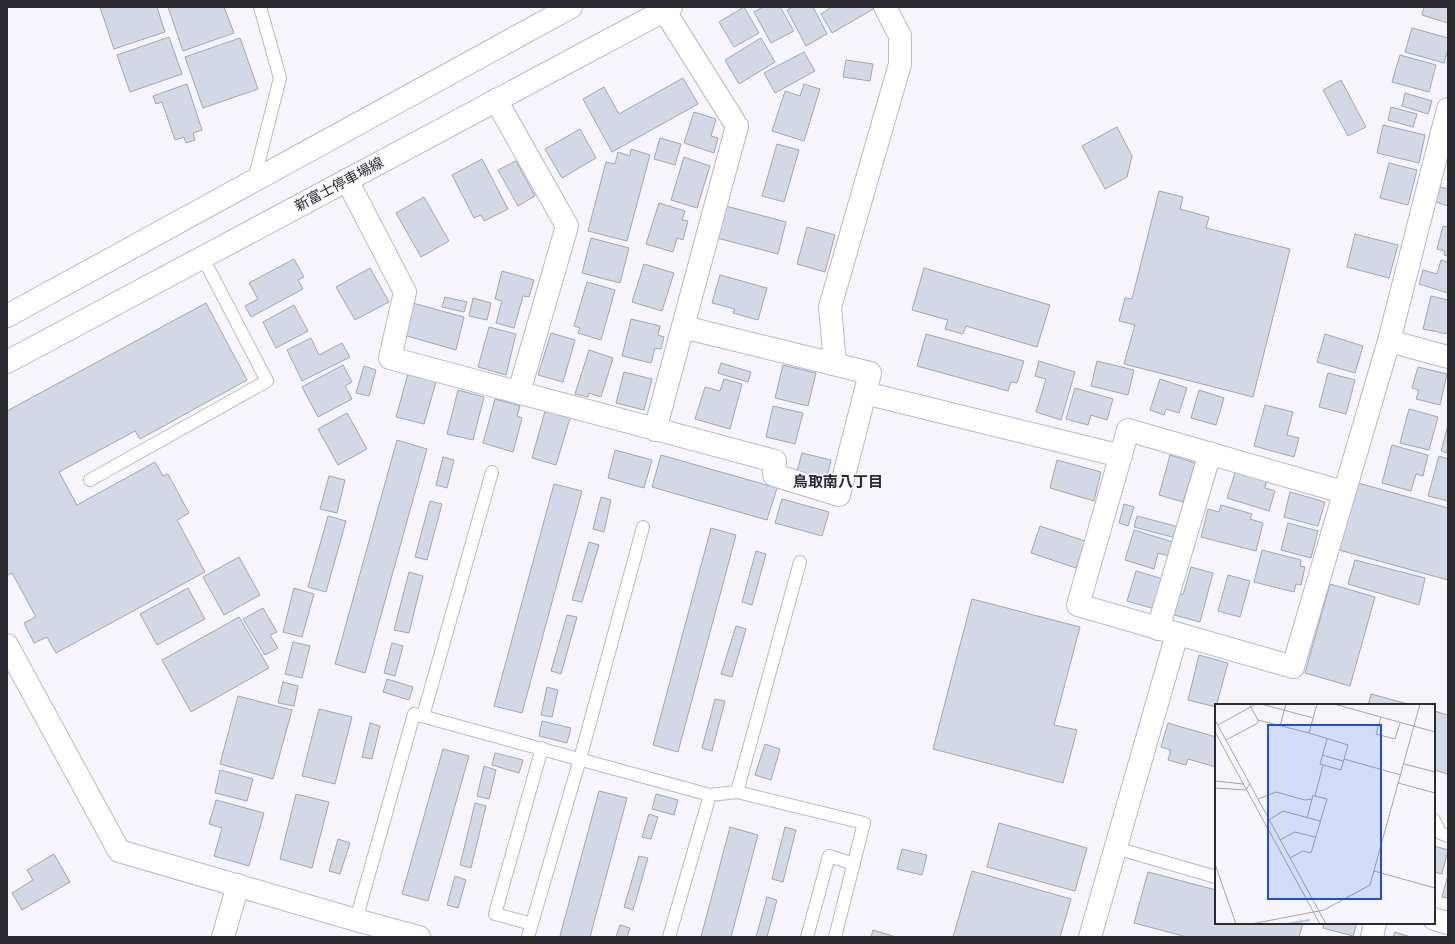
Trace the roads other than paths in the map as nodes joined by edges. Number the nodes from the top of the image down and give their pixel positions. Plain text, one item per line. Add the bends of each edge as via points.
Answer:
1 (260, 7) edge
2 (571, 7) edge
3 (885, 7) edge
4 (667, 9) edge
5 (496, 100) junction
6 (1448, 109) edge
7 (254, 180) junction
8 (347, 180) junction
9 (202, 258) junction
10 (7, 316) edge
11 (683, 327) junction
12 (1389, 341) junction
13 (1448, 357) edge
14 (7, 362) edge
15 (835, 364) junction
16 (519, 392) junction
17 (865, 393) junction
18 (656, 430) junction
19 (1210, 453) junction
20 (1121, 456) junction
21 (492, 472) dead end
22 (90, 480) dead end
23 (1343, 492) junction
24 (643, 527) dead end
25 (800, 562) dead end
26 (1167, 631) junction
27 (7, 645) edge
28 (423, 716) junction
29 (542, 748) junction
30 (580, 758) junction
31 (737, 792) junction
32 (710, 795) junction
33 (1435, 822) edge
34 (1448, 836) edge
35 (1116, 848) junction
36 (854, 864) junction
37 (1215, 877) edge
38 (238, 886) junction
39 (1435, 919) edge
40 (356, 920) junction
41 (1448, 923) edge
42 (532, 924) junction
43 (1376, 924) edge
44 (223, 937) edge
45 (419, 937) edge
46 (528, 937) edge
47 (669, 937) edge
48 (807, 937) edge
49 (835, 937) edge
50 (1090, 937) edge
51 (1372, 937) edge

1 - 7 lane via 280,78
2 - 7 street
3 - 15 street via 900,36 900,64 830,307
4 - 5 street, 新富士停車場線
4 - 11 street via 737,126
5 - 8 street, 新富士停車場線
5 - 16 street via 567,226
6 - 12 street
7 - 10 street
8 - 9 street, 新富士停車場線
8 - 16 street via 405,292 390,358
9 - 14 street, 新富士停車場線
9 - 22 lane via 267,381
11 - 15 street
11 - 18 street
12 - 13 street
12 - 23 street
15 - 17 street via 870,373
16 - 18 street
17 - 18 street via 839,495 774,475 775,461
17 - 20 street
19 - 20 street via 1128,430
19 - 23 street
19 - 26 street
20 - 26 street via 1078,606
21 - 28 lane
23 - 26 street via 1293,667
24 - 30 lane
25 - 31 lane
26 - 35 street
27 - 38 street via 119,851
28 - 29 lane
28 - 40 lane via 414,714
29 - 30 lane
29 - 42 lane via 495,914
30 - 32 lane
30 - 42 lane
31 - 32 lane
31 - 36 lane via 864,823
32 - 47 lane
33 - 34 lane via 1440,833
35 - 37 lane
35 - 50 street
36 - 48 lane via 829,856
36 - 49 lane
38 - 40 street
38 - 44 street
39 - 41 street
40 - 45 street
42 - 46 lane
43 - 51 street

